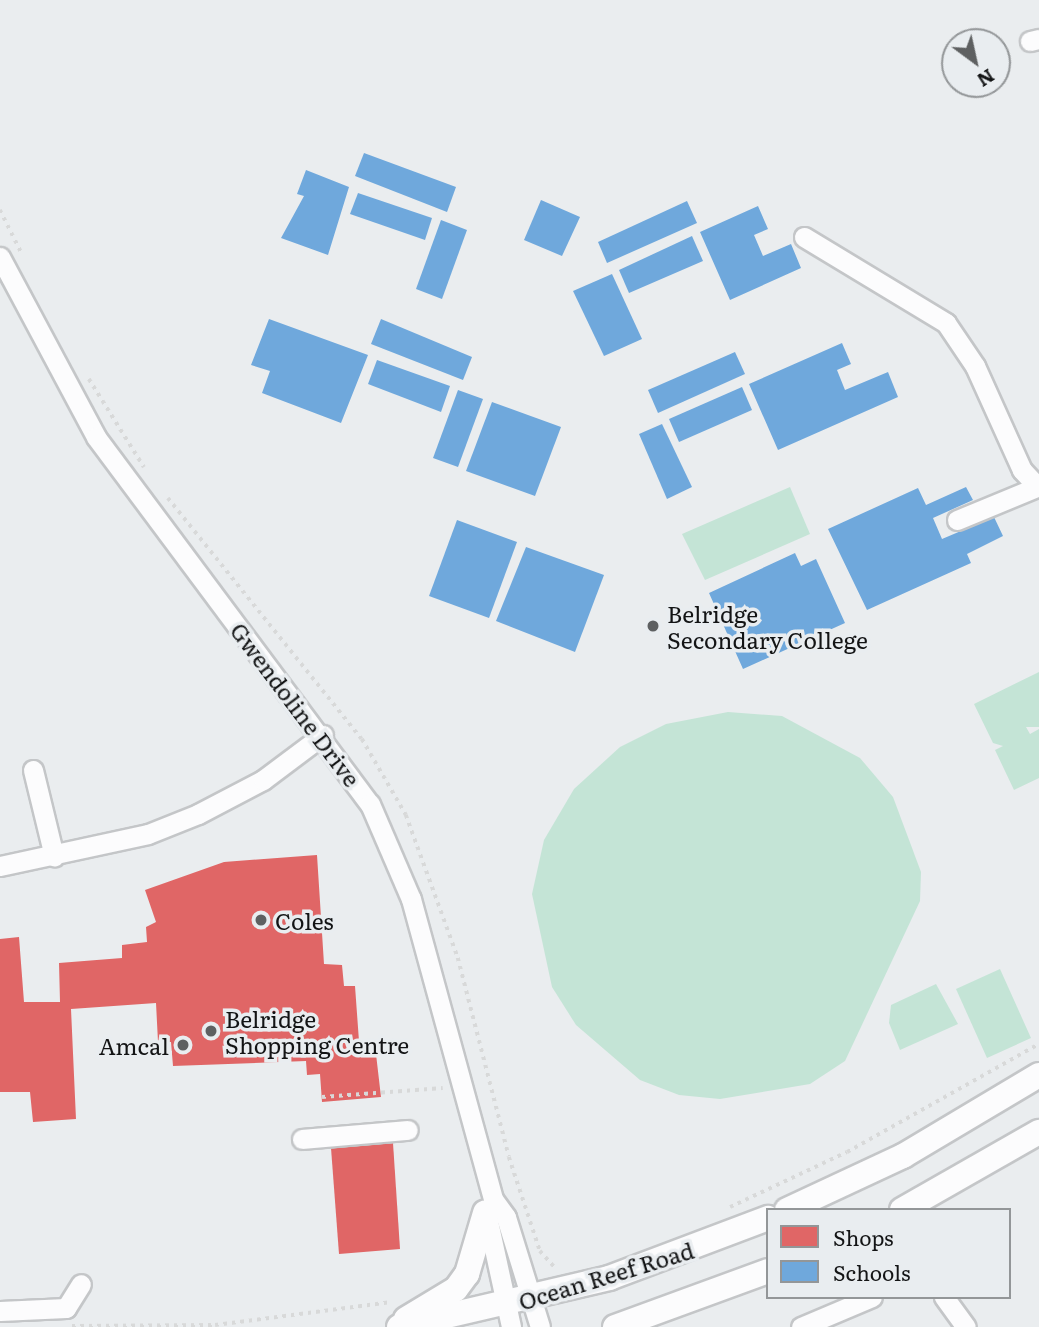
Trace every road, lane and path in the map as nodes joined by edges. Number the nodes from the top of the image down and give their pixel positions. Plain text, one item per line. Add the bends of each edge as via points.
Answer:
1 (804, 237) dead end
2 (2, 267) edge
3 (1038, 486) edge
4 (957, 520) dead end
5 (323, 735) junction
6 (33, 770) dead end
7 (54, 856) junction
8 (0, 866) edge
9 (1039, 1044) edge
10 (1039, 1075) edge
11 (448, 1095) dead end
12 (322, 1097) dead end
13 (408, 1130) dead end
14 (1039, 1132) edge
15 (302, 1139) dead end
16 (489, 1206) junction
17 (791, 1208) edge
18 (906, 1208) edge
19 (720, 1212) dead end
20 (766, 1219) edge
21 (566, 1266) dead end
22 (766, 1272) edge
23 (80, 1284) dead end
24 (530, 1287) junction
25 (867, 1299) edge
26 (945, 1299) edge
27 (396, 1301) dead end
28 (0, 1311) edge
29 (508, 1316) edge
30 (64, 1326) edge
31 (393, 1327) edge
32 (399, 1327) edge
33 (540, 1327) edge
34 (615, 1327) edge
35 (801, 1327) edge
36 (965, 1327) edge

1 - 3 street via 946,323 970,357 1022,471
2 - 5 street, Gwendoline Drive via 96,437
3 - 4 street
5 - 7 street via 263,780 198,814 148,834
5 - 16 street, Gwendoline Drive via 370,804 411,899
6 - 7 street
7 - 8 street
9 - 19 path via 847,1152
10 - 17 main road via 904,1156
11 - 12 path via 447,1087
13 - 15 street
14 - 18 main road
16 - 24 street, Gwendoline Drive via 506,1217
16 - 29 street, Gwendoline Drive
16 - 31 main road via 479,1248 456,1289
20 - 24 main road, Ocean Reef Road via 692,1251
21 - 24 path
22 - 34 main road
23 - 28 street via 66,1308
24 - 29 main road, Ocean Reef Road
24 - 33 street, Gwendoline Drive
25 - 35 street
26 - 36 street
27 - 30 path via 215,1325
29 - 32 main road, Ocean Reef Road

